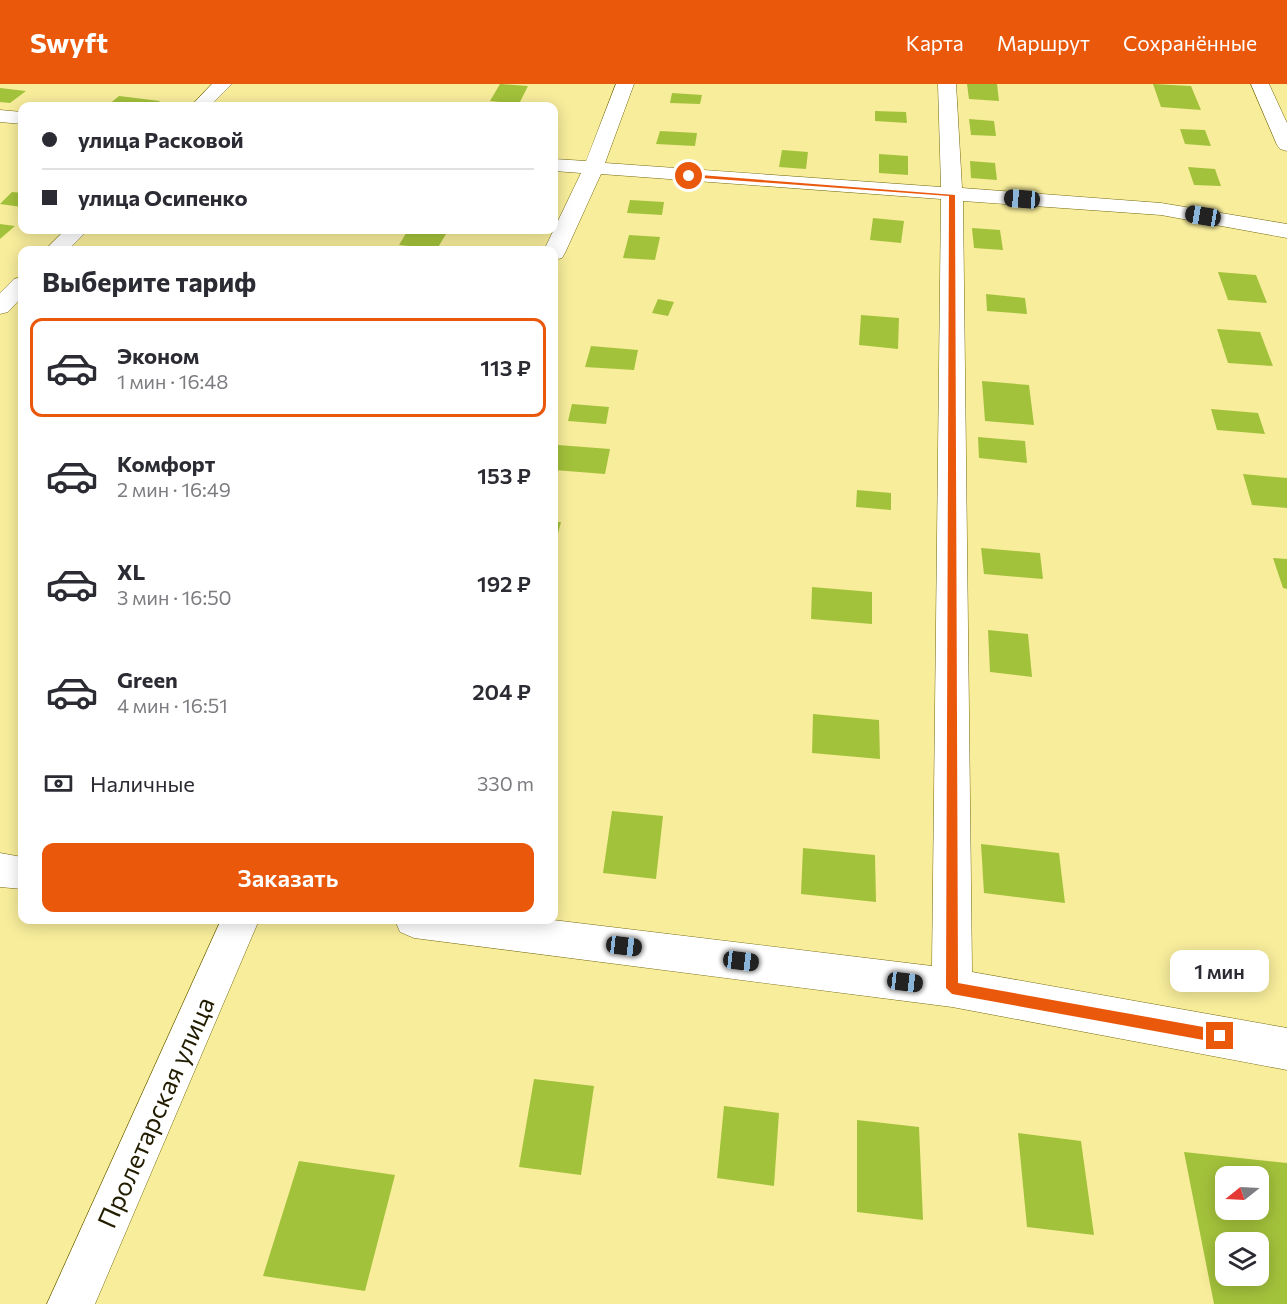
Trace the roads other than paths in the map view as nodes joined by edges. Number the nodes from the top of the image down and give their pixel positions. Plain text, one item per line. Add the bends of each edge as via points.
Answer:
1 (223, 84) edge
2 (625, 84) edge
3 (947, 84) edge
4 (1260, 84) edge
5 (204, 102) edge
6 (0, 116) edge
7 (18, 118) edge
8 (1287, 144) edge
9 (558, 165) edge
10 (593, 169) junction
11 (952, 195) junction
12 (1287, 231) edge
13 (73, 234) edge
14 (60, 246) edge
15 (557, 246) edge
16 (18, 288) edge
17 (0, 307) edge
18 (0, 870) edge
19 (18, 872) edge
20 (238, 924) edge
21 (446, 924) edge
22 (952, 988) junction
23 (1287, 1048) edge
24 (71, 1304) edge

1 - 5 street
2 - 10 street
3 - 11 street
4 - 8 street
6 - 7 street
9 - 10 street
10 - 11 street
10 - 15 street
11 - 12 street via 1161,209
11 - 22 street
13 - 14 street
16 - 17 street
18 - 19 street
20 - 24 street, Пролетарская улица
21 - 22 street
22 - 23 street

